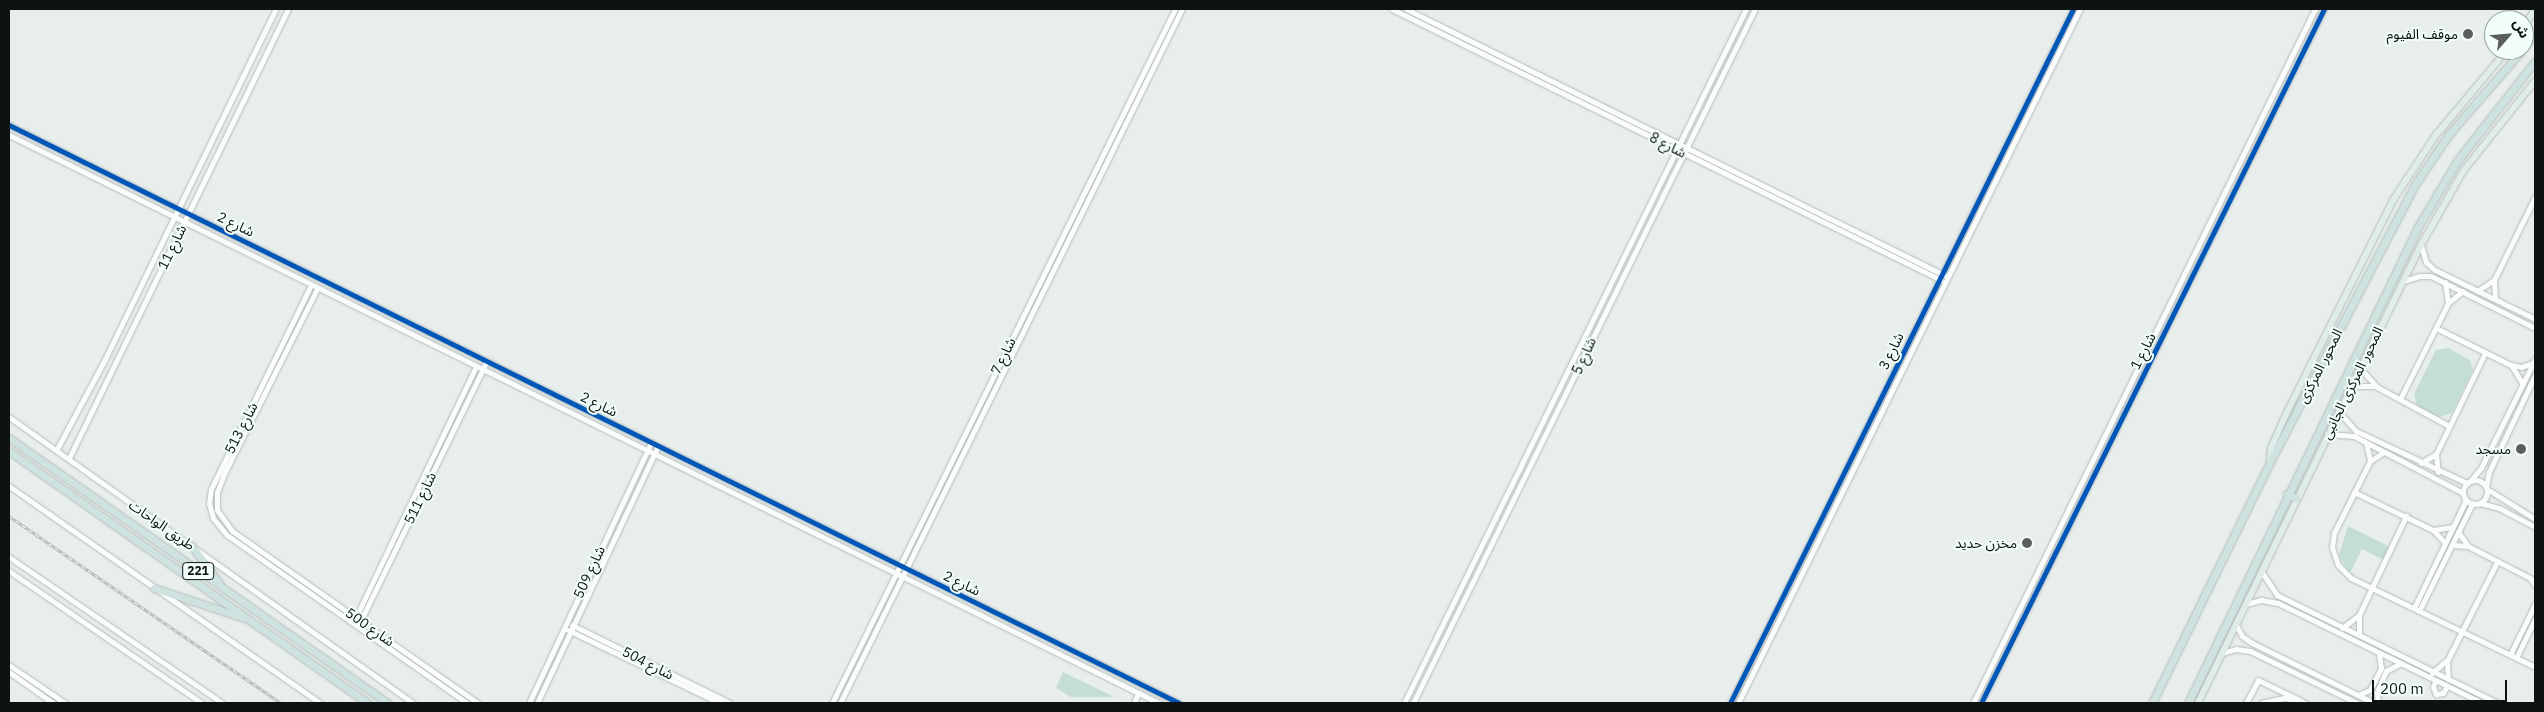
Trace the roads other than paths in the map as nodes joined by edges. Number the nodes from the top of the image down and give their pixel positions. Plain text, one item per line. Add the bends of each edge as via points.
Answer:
1 (276, 9) edge
2 (288, 9) edge
3 (1175, 9) edge
4 (1182, 9) edge
5 (1392, 9) edge
6 (1406, 9) edge
7 (1746, 9) edge
8 (1755, 9) edge
9 (2073, 9) edge
10 (2080, 9) edge
11 (2315, 9) edge
12 (2324, 9) edge
13 (2499, 60) edge
14 (2513, 60) edge
15 (2535, 61) edge
16 (2535, 81) edge
17 (9, 125) edge
18 (9, 135) edge
19 (1678, 147) junction
20 (1685, 150) junction
21 (2004, 153) junction
22 (2535, 197) edge
23 (178, 208) junction
24 (188, 213) junction
25 (174, 217) junction
26 (184, 222) junction
27 (2421, 246) junction
28 (1943, 277) junction
29 (323, 280) junction
30 (2494, 280) junction
31 (2402, 282) junction
32 (2445, 282) junction
33 (311, 285) junction
34 (318, 289) junction
35 (2463, 291) junction
36 (2477, 291) junction
37 (2495, 299) junction
38 (2448, 303) junction
39 (2535, 319) edge
40 (2436, 328) junction
41 (2535, 328) edge
42 (283, 348) junction
43 (2485, 353) junction
44 (2534, 360) edge
45 (487, 361) junction
46 (2511, 365) junction
47 (476, 367) junction
48 (2360, 368) junction
49 (483, 370) junction
50 (2535, 375) edge
51 (2523, 384) junction
52 (2351, 386) junction
53 (2377, 387) junction
54 (2400, 399) junction
55 (2338, 411) junction
56 (9, 417) edge
57 (2449, 426) junction
58 (1537, 433) junction
59 (2327, 434) junction
60 (9, 438) edge
61 (1546, 438) junction
62 (650, 442) junction
63 (2366, 443) junction
64 (658, 446) junction
65 (57, 449) junction
66 (646, 450) junction
67 (9, 451) edge
68 (2384, 452) junction
69 (654, 454) junction
70 (2436, 454) junction
71 (68, 458) junction
72 (2370, 461) junction
73 (2270, 462) junction
74 (2421, 464) junction
75 (2438, 472) junction
76 (222, 473) junction
77 (724, 478) junction
78 (2469, 482) junction
79 (9, 486) edge
80 (719, 488) junction
81 (2486, 488) junction
82 (2354, 492) junction
83 (2287, 494) junction
84 (2462, 494) junction
85 (2296, 498) junction
86 (2466, 500) junction
87 (2479, 503) junction
88 (2472, 504) junction
89 (2406, 516) junction
90 (2535, 519) edge
91 (2453, 527) junction
92 (2535, 527) edge
93 (2433, 530) junction
94 (2458, 532) junction
95 (604, 538) junction
96 (612, 542) junction
97 (2445, 543) junction
98 (2452, 545) junction
99 (192, 546) junction
100 (2468, 546) junction
101 (262, 551) junction
102 (9, 557) edge
103 (258, 557) junction
104 (2497, 562) junction
105 (901, 566) junction
106 (908, 569) junction
107 (9, 571) edge
108 (2261, 571) junction
109 (896, 574) junction
110 (904, 577) junction
111 (2533, 578) edge
112 (2535, 585) edge
113 (222, 587) junction
114 (154, 588) junction
115 (2372, 588) junction
116 (325, 600) junction
117 (2245, 604) junction
118 (2535, 604) edge
119 (2417, 610) junction
120 (2016, 615) junction
121 (2359, 615) junction
122 (2022, 618) junction
123 (358, 619) junction
124 (2535, 619) edge
125 (252, 621) junction
126 (566, 622) junction
127 (355, 625) junction
128 (573, 625) junction
129 (2236, 625) junction
130 (2342, 627) junction
131 (563, 628) junction
132 (113, 629) junction
133 (570, 632) junction
134 (2462, 632) junction
135 (2339, 633) junction
136 (2359, 635) junction
137 (107, 638) junction
138 (2222, 653) junction
139 (2379, 653) junction
140 (2510, 655) junction
141 (2516, 658) junction
142 (2447, 661) junction
143 (2400, 663) junction
144 (9, 664) edge
145 (2535, 667) edge
146 (9, 672) edge
147 (2433, 672) junction
148 (540, 678) junction
149 (2430, 678) junction
150 (2448, 679) junction
151 (547, 681) junction
152 (2435, 681) junction
153 (680, 682) junction
154 (2447, 686) junction
155 (1150, 689) junction
156 (1138, 693) junction
157 (2357, 695) junction
158 (1146, 697) junction
159 (2303, 702) edge
160 (53, 703) edge
161 (65, 703) edge
162 (202, 703) edge
163 (222, 703) edge
164 (320, 703) edge
165 (368, 703) edge
166 (388, 703) edge
167 (413, 703) edge
168 (467, 703) edge
169 (478, 703) edge
170 (529, 703) edge
171 (537, 703) edge
172 (720, 703) edge
173 (730, 703) edge
174 (832, 703) edge
175 (840, 703) edge
176 (1134, 703) edge
177 (1143, 703) edge
178 (1159, 703) edge
179 (1179, 703) edge
180 (1404, 703) edge
181 (1413, 703) edge
182 (1730, 703) edge
183 (1738, 703) edge
184 (1973, 703) edge
185 (1981, 703) edge
186 (2152, 703) edge
187 (2188, 703) edge
188 (2198, 703) edge
189 (2246, 703) edge
190 (2261, 703) edge
191 (2357, 703) edge
192 (2374, 703) edge
193 (2378, 703) edge
194 (2482, 703) edge
195 (2497, 703) edge

1 - 23 street, شارع 11
2 - 24 street, شارع 11
3 - 105 street, شارع 7
4 - 106 street, شارع 7
5 - 19 street, شارع 8
6 - 19 street, شارع 8
7 - 19 street, شارع 5
8 - 20 street, شارع 5
9 - 21 street, شارع 3
10 - 21 street, شارع 3
11 - 120 street, شارع 1
12 - 122 street, شارع 1
13 - 73 main road via 2436,135 2388,207 2287,412 2271,448
14 - 73 highway, المحور المركزى via 2449,134 2414,186
15 - 83 highway, المحور المركزى via 2480,129 2431,203
16 - 27 main road, المحور المركزى الجانبى via 2464,170
17 - 23 street, شارع 2
18 - 25 street, شارع 2
19 - 20 street, شارع 8
19 - 58 street, شارع 5
20 - 28 street, شارع 8
20 - 61 street, شارع 5
21 - 28 street, شارع 3
22 - 30 street
23 - 24 street, شارع 2
23 - 25 street, شارع 11
24 - 26 street, شارع 11
24 - 29 street, شارع 2
25 - 26 street, شارع 2
25 - 65 street, شارع 11
26 - 33 street, شارع 2
26 - 71 street, شارع 11
27 - 31 main road, المحور المركزى الجانبى
27 - 36 street via 2426,262 2434,270
28 - 182 street, شارع 3
28 - 183 street, شارع 3
29 - 34 street, شارع 513
29 - 45 street, شارع 2
30 - 36 street
30 - 37 street
31 - 32 street via 2423,275
31 - 48 main road, المحور المركزى الجانبى
32 - 35 street
32 - 38 street
33 - 34 street, شارع 2
33 - 42 street, شارع 513
34 - 42 street, شارع 513
34 - 47 street, شارع 2
35 - 38 street
35 - 41 street
36 - 37 street
37 - 39 street
38 - 40 street
40 - 43 street
40 - 54 street
42 - 76 street, شارع 513
43 - 46 street
43 - 57 street
44 - 46 street via 2522,367
44 - 51 street
45 - 49 street, شارع 511
45 - 62 street, شارع 2
46 - 51 street
47 - 49 street, شارع 2
47 - 123 street, شارع 511
48 - 52 main road, المحور المركزى الجانبى
48 - 53 street
49 - 66 street, شارع 2
49 - 123 street, شارع 511
50 - 81 street via 2488,476
51 - 78 street via 2481,468
52 - 53 street
52 - 55 main road, المحور المركزى الجانبى
53 - 54 street
54 - 57 street
55 - 59 main road, المحور المركزى الجانبى
55 - 74 street via 2351,428
56 - 65 street, طريق الواحات / 221
57 - 70 street
58 - 61 street
58 - 180 street, شارع 5
59 - 63 street via 2345,434
59 - 85 main road, المحور المركزى الجانبى
60 - 113 highway, طريق الواحات / 221
61 - 181 street, شارع 5
62 - 64 street, شارع 2
62 - 66 street, شارع 509
63 - 68 street
63 - 72 street
64 - 69 street, شارع 509
64 - 77 street, شارع 2
65 - 71 street, طريق الواحات / 221
66 - 69 street, شارع 2
66 - 95 street, شارع 509
67 - 125 highway, طريق الواحات / 221
68 - 72 street
68 - 84 street via 2447,483
69 - 80 street, شارع 2
69 - 96 street, شارع 509
70 - 74 street
70 - 75 street
71 - 99 street, طريق الواحات / 221
72 - 82 street
73 - 186 highway, المحور المركزى
74 - 75 street
75 - 78 street
76 - 101 street, شارع 513 via 216,501 220,518
76 - 103 street, شارع 513 via 210,496 213,518 221,530
77 - 80 street
77 - 105 street, شارع 2
78 - 81 street via 2478,480
78 - 84 street
79 - 114 street
80 - 109 street, شارع 2
81 - 87 street via 2485,499
81 - 90 street via 2493,496
82 - 89 street
82 - 115 street via 2334,533 2334,555 2345,574
83 - 85 highway
83 - 187 highway, المحور المركزى
84 - 86 street
85 - 108 main road, المحور المركزى الجانبى
86 - 88 street
86 - 91 street
87 - 88 street
87 - 92 street via 2499,508
88 - 94 street
89 - 93 street
89 - 115 street
91 - 93 street
91 - 97 street
93 - 97 street
94 - 98 street
94 - 100 street
95 - 96 street
95 - 126 street, شارع 509
96 - 128 street, شارع 509
97 - 119 street
98 - 100 street
98 - 119 street
99 - 113 highway
99 - 167 street, طريق الواحات / 221
100 - 104 street
101 - 103 street
101 - 116 street, شارع 500
102 - 132 street
103 - 116 street, شارع 500
104 - 111 street
104 - 134 street
105 - 106 street, شارع 2
105 - 109 street, شارع 7
106 - 110 street, شارع 7
106 - 155 street, شارع 2
107 - 137 street
108 - 117 main road, المحور المركزى الجانبى
108 - 130 street via 2277,595
109 - 110 street, شارع 2
109 - 174 street, شارع 7
110 - 156 street, شارع 2
110 - 175 street, شارع 7
111 - 112 street
113 - 166 highway, طريق الواحات / 221
114 - 125 highway
114 - 164 street
115 - 119 street
115 - 121 street
116 - 123 street, شارع 500
116 - 127 street, شارع 500
117 - 129 main road, المحور المركزى الجانبى
117 - 135 street via 2254,600 2274,602
118 - 140 street
119 - 134 street
120 - 122 street
120 - 184 street, شارع 1
121 - 130 street
121 - 136 street
122 - 185 street, شارع 1
123 - 127 street, شارع 511
123 - 169 street, شارع 500
124 - 141 street
125 - 165 highway, طريق الواحات / 221
126 - 128 street, شارع 504
126 - 131 street, شارع 509
127 - 168 street, شارع 500
128 - 133 street, شارع 509
128 - 153 street, شارع 504
129 - 138 main road, المحور المركزى الجانبى
129 - 157 street via 2246,640
130 - 135 street
130 - 136 street
131 - 133 street, شارع 504
131 - 148 street, شارع 509
132 - 137 street
132 - 163 street
133 - 151 street, شارع 509
133 - 153 street, شارع 504
134 - 140 street
134 - 142 street
135 - 139 street
136 - 147 street
137 - 162 street
138 - 188 main road, المحور المركزى الجانبى
138 - 191 street via 2236,649 2250,651
139 - 143 street
139 - 157 street via 2381,668 2370,690
140 - 141 street
141 - 145 street
142 - 147 street
142 - 150 street
143 - 149 street
143 - 193 street via 2386,671 2377,692
144 - 161 street
146 - 160 street
147 - 149 street
147 - 150 street
148 - 151 street
148 - 170 street, شارع 509
149 - 152 street
150 - 195 street
151 - 171 street, شارع 509
152 - 154 street
152 - 154 street via 2436,694 2443,693
153 - 172 street, شارع 504
153 - 173 street, شارع 504
154 - 194 street
155 - 158 street
155 - 179 street, شارع 2
156 - 158 street, شارع 2
156 - 176 street
157 - 192 street
158 - 177 street
158 - 178 street, شارع 2
159 - 189 street via 2258,680
159 - 190 street via 2277,699

